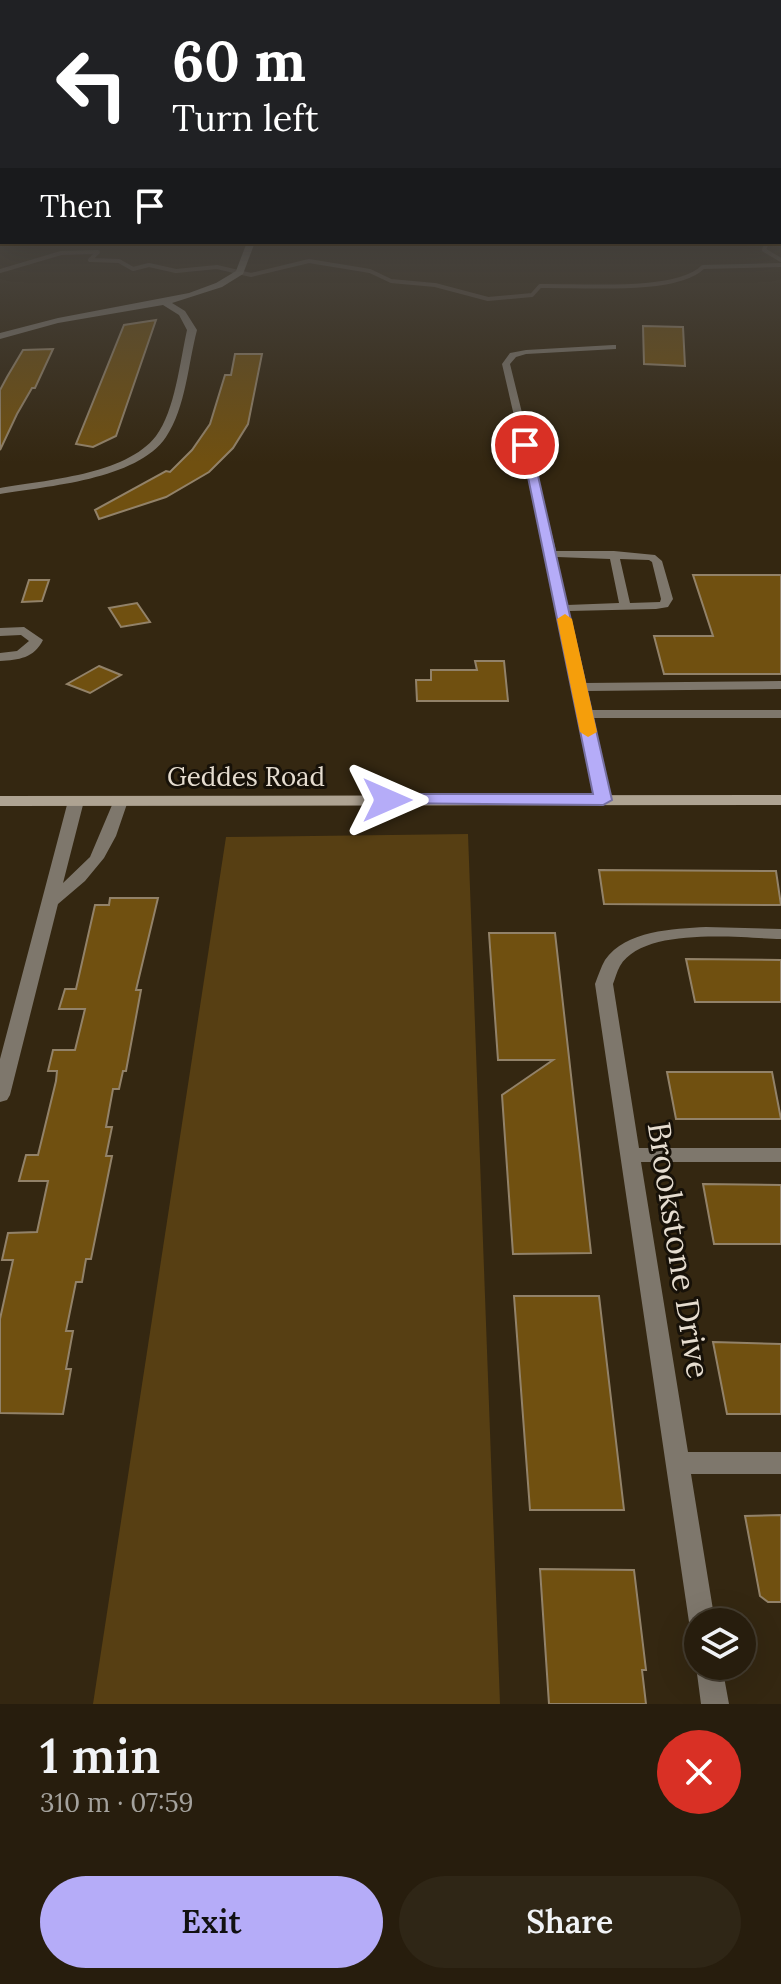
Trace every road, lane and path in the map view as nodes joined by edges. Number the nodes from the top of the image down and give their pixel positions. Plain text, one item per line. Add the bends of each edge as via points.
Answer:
1 (141, 305) edge
2 (168, 305) edge
3 (0, 336) edge
4 (613, 347) dead end
5 (0, 491) edge
6 (551, 554) junction
7 (614, 554) junction
8 (625, 607) junction
9 (562, 608) junction
10 (0, 632) edge
11 (0, 657) edge
12 (781, 685) edge
13 (579, 687) junction
14 (585, 714) junction
15 (781, 714) edge
16 (603, 800) junction
17 (781, 800) edge
18 (0, 801) edge
19 (76, 801) junction
20 (120, 801) junction
21 (51, 901) junction
22 (781, 934) edge
23 (0, 1095) edge
24 (630, 1155) junction
25 (781, 1155) edge
26 (677, 1463) junction
27 (781, 1463) edge
28 (700, 1608) edge
29 (711, 1680) edge
30 (715, 1704) edge

1 - 3 street via 50,320
2 - 5 street via 182,313 192,330 166,429 155,446 104,470
4 - 6 lane via 526,352 513,355 506,364
6 - 7 lane
6 - 9 lane
7 - 8 lane
7 - 8 lane via 639,554 657,561 667,599 664,605
8 - 9 lane
9 - 13 lane
10 - 11 street via 24,631 36,640 29,651
12 - 13 lane
13 - 14 lane
14 - 15 lane
14 - 16 lane
16 - 17 main road, Geddes Road
16 - 20 main road, Geddes Road
18 - 19 main road, Geddes Road
19 - 20 main road, Geddes Road
19 - 21 street
20 - 21 street via 103,853
21 - 23 street
22 - 24 street, Brookstone Drive via 678,934 645,940 626,949 606,973
24 - 25 street
24 - 26 street, Brookstone Drive
26 - 27 street
26 - 28 street, Brookstone Drive
29 - 30 street

